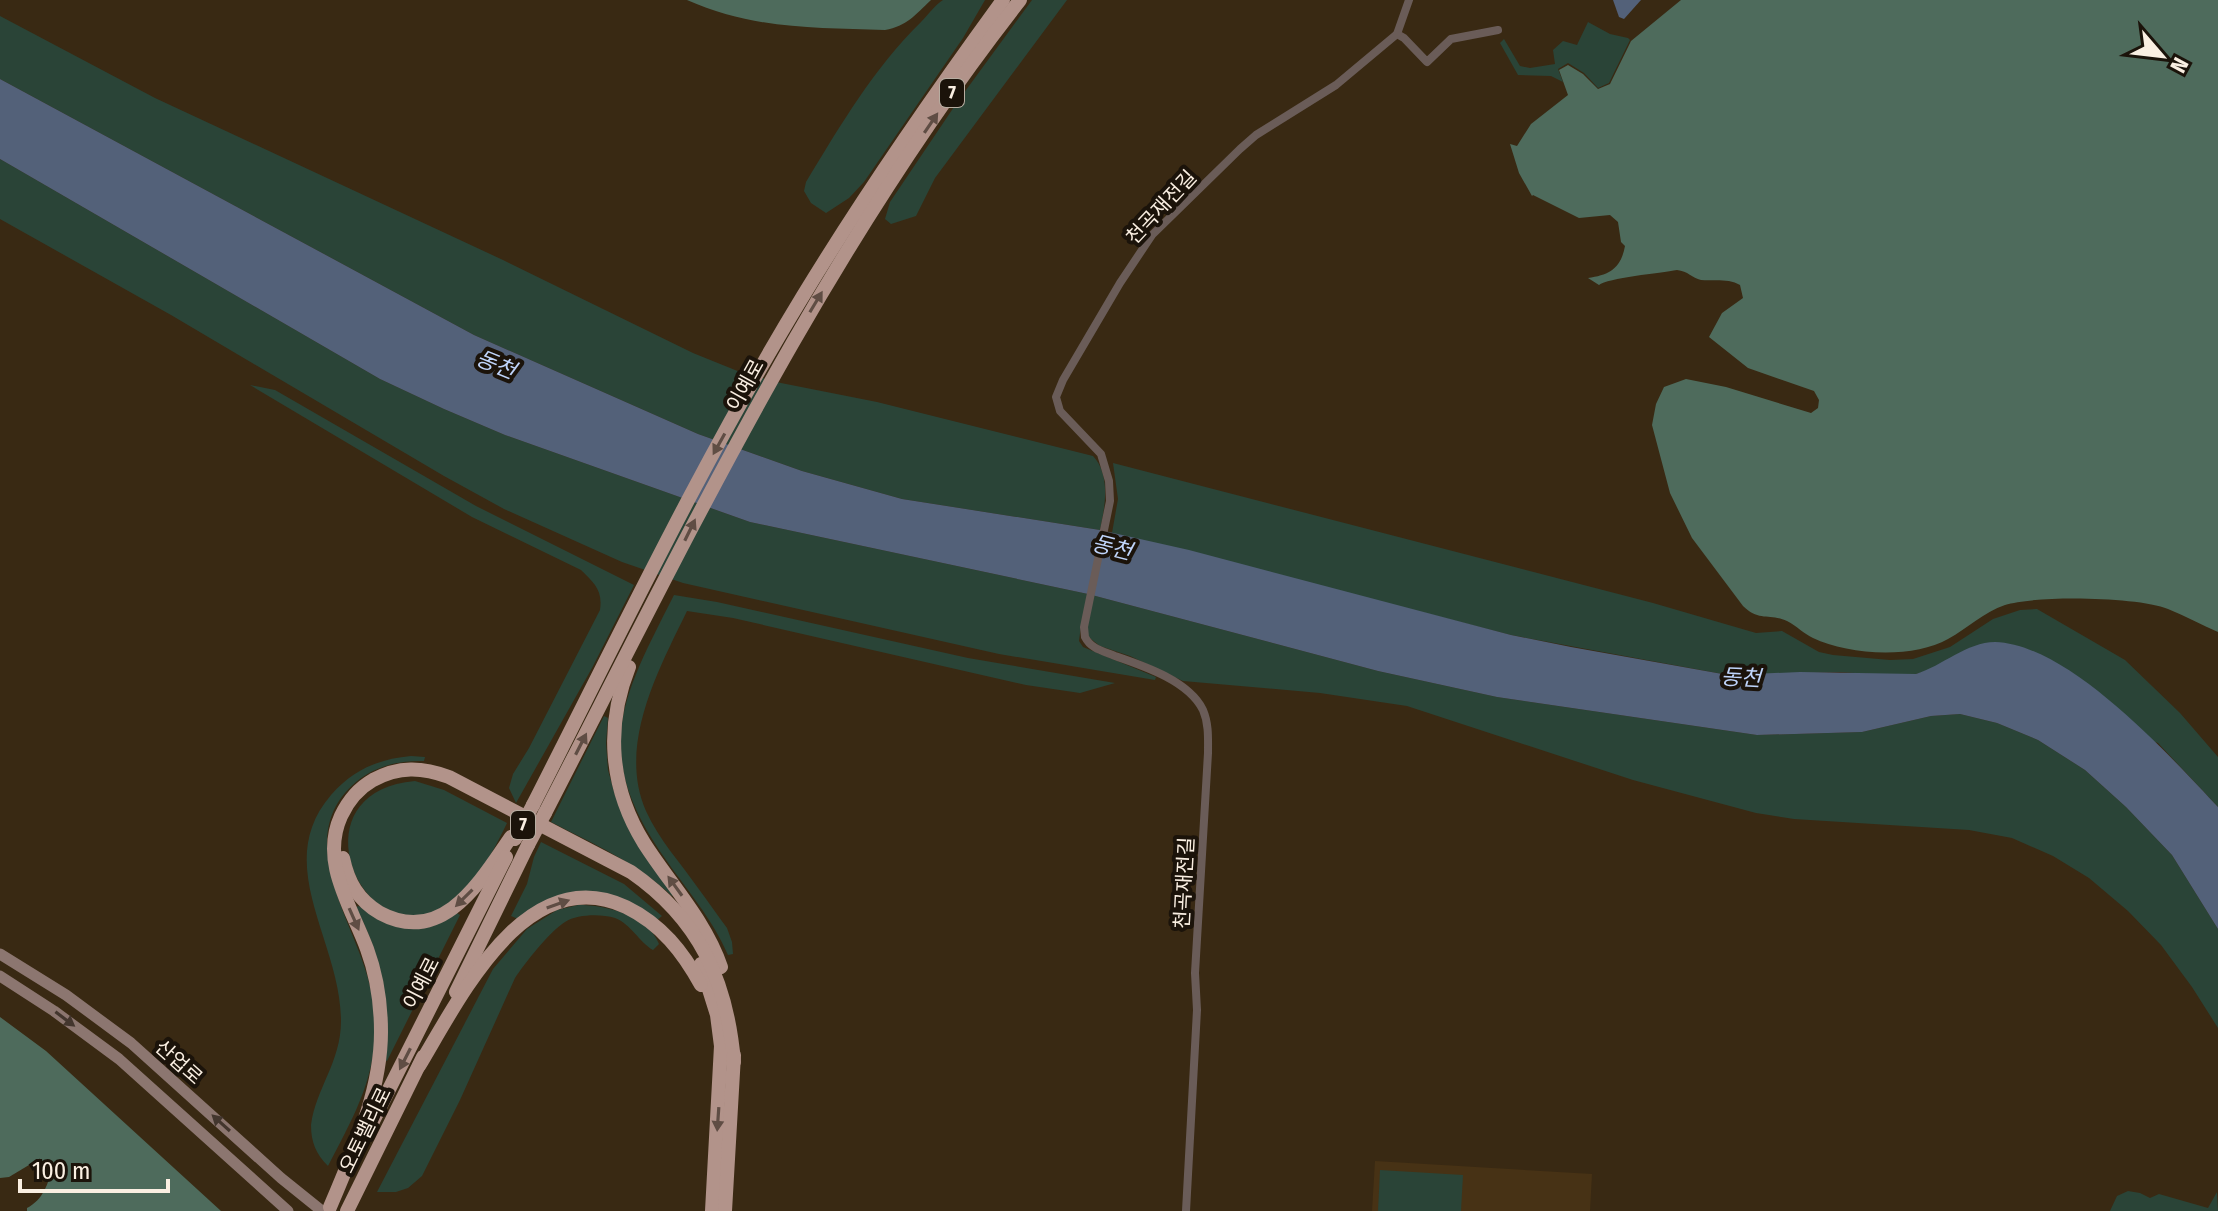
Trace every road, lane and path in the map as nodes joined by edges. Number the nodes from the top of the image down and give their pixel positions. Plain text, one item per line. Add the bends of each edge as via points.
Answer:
1 (1003, 0) edge
2 (1020, 0) edge
3 (1409, 0) edge
4 (1498, 30) dead end
5 (1397, 34) junction
6 (880, 186) junction
7 (648, 597) junction
8 (518, 840) junction
9 (0, 954) edge
10 (0, 976) edge
11 (721, 1046) junction
12 (734, 1062) junction
13 (419, 1066) junction
14 (360, 1142) junction
15 (327, 1210) edge
16 (288, 1211) edge
17 (347, 1211) edge
18 (712, 1211) edge
19 (725, 1211) edge
20 (1186, 1211) edge

1 - 6 highway, 이예로 / 7 via 931,98
6 -> 2 highway, 이예로 / 7
3 - 5 street
4 - 5 street via 1451,39 1427,62
5 - 20 street, 천곡재전길 via 1336,85 1240,149 1152,235 1056,397 1060,411 1101,454 1109,481 1110,501 1085,637 1091,646 1182,688 1197,701 1206,721
6 - 7 highway, 이예로 / 7
7 - 8 highway, 이예로, bridge
12 -> 7 highway, 7 via 729,993 712,942 644,843 615,772 617,702
8 -> 11 highway, 7 via 466,897 427,921 399,920 371,907 352,887 343,859 346,826 372,790 415,777 446,785 625,879 663,909 701,963
8 - 13 highway, 이예로
8 -> 14 highway, 이예로
15 -> 9 main road, 산업로 via 281,1178 131,1043
10 -> 16 main road, 산업로 via 119,1059
13 -> 11 highway via 501,942 536,912 576,898 617,903 669,938 710,1004
11 -> 18 highway, 7
12 -> 14 highway via 722,990 710,962 682,918 650,886 449,777 418,768 399,770 353,796 334,840 337,877 374,969 380,1010 377,1075
12 - 19 highway, 7
13 - 17 highway, 오토밸리로
14 - 15 highway, 오토밸리로

